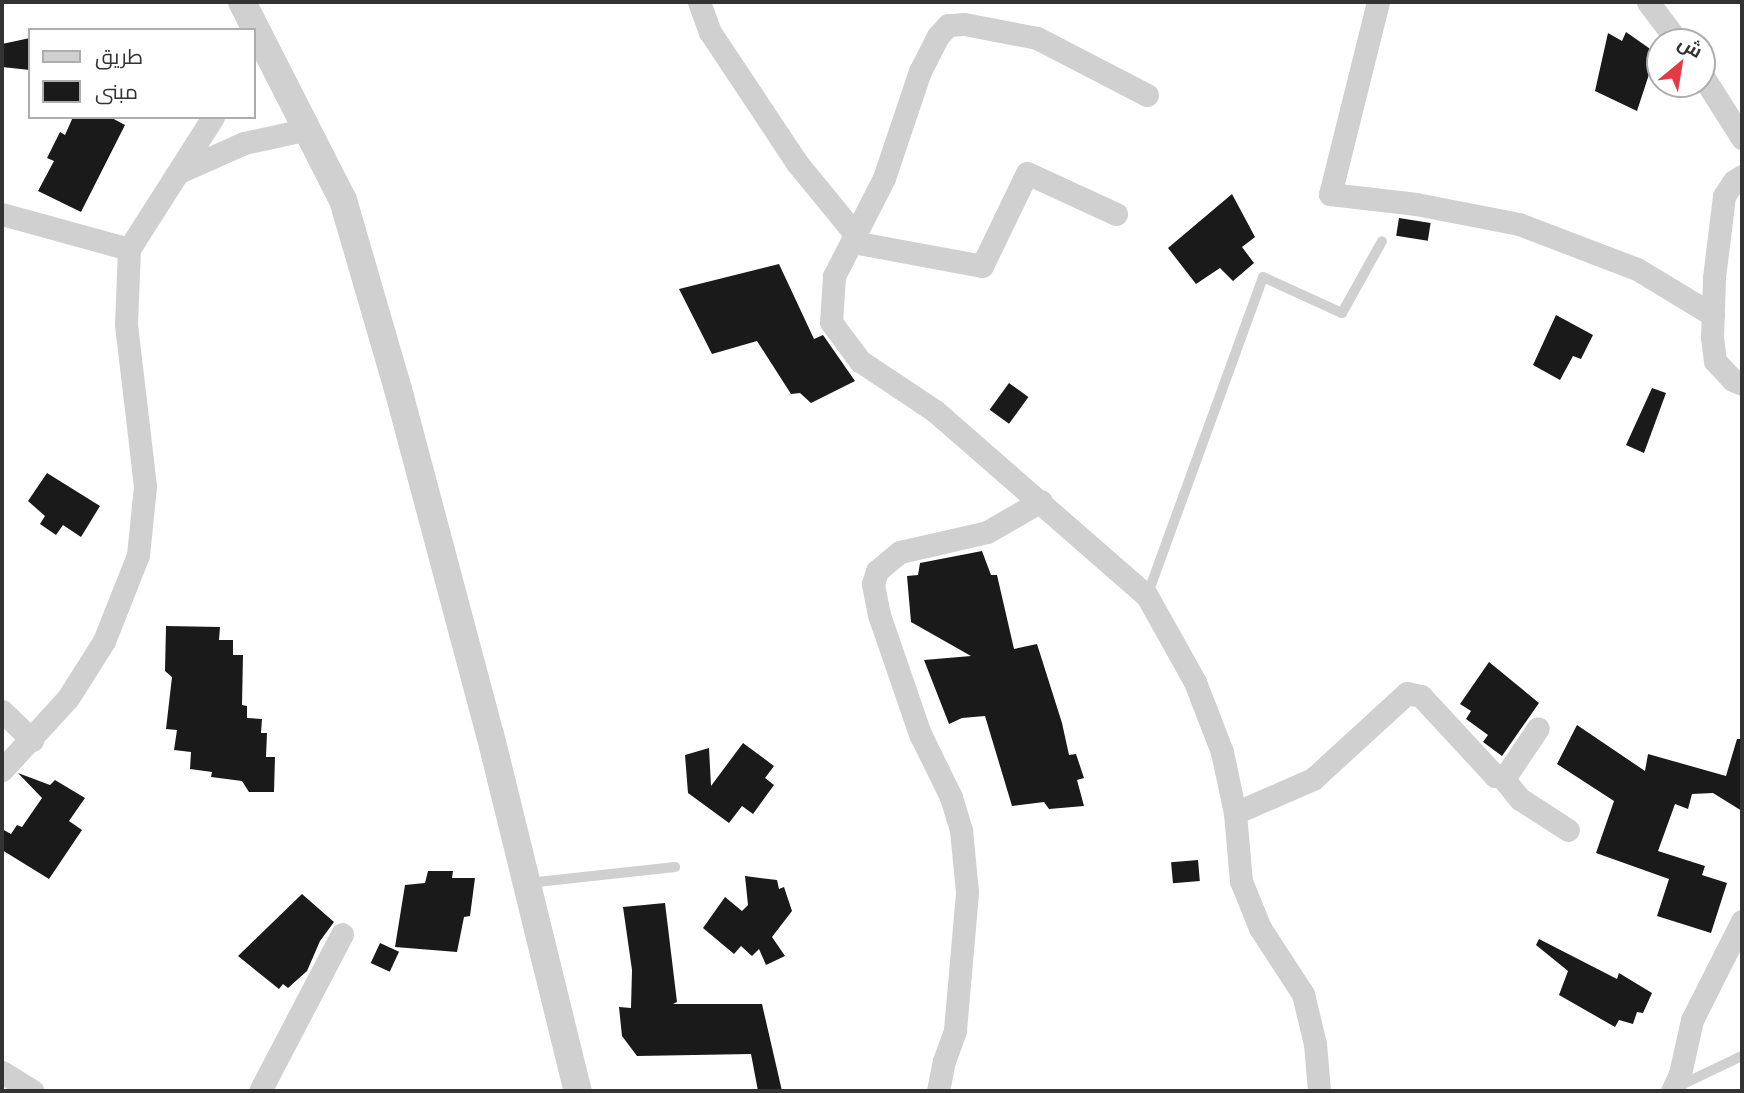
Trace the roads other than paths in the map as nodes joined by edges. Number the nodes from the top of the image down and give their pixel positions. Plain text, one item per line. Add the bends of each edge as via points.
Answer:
1 (699, 2) edge
2 (1378, 2) edge
3 (1647, 2) edge
4 (1667, 28) edge
5 (256, 33) edge
6 (1147, 95) dead end
7 (1716, 97) edge
8 (212, 119) edge
9 (308, 129) junction
10 (1742, 138) edge
11 (179, 172) junction
12 (1742, 176) edge
13 (2, 214) edge
14 (1116, 214) dead end
15 (855, 238) junction
16 (1382, 241) dead end
17 (129, 249) junction
18 (1713, 315) junction
19 (1742, 384) edge
20 (1041, 501) junction
21 (1147, 596) junction
22 (2, 712) edge
23 (1538, 728) dead end
24 (32, 740) junction
25 (2, 770) edge
26 (1502, 777) junction
27 (1235, 813) junction
28 (1568, 830) dead end
29 (675, 867) dead end
30 (527, 884) junction
31 (1742, 921) edge
32 (342, 934) dead end
33 (1742, 1056) edge
34 (2, 1072) edge
35 (1672, 1090) edge
36 (32, 1091) edge
37 (260, 1091) edge
38 (578, 1091) edge
39 (938, 1091) edge
40 (1319, 1091) edge

1 - 15 street via 710,32 789,152
2 - 18 street via 1330,194 1416,204 1519,224 1637,269
3 - 4 street
5 - 9 street
6 - 15 street via 1037,38 948,25 920,71 884,178
7 - 10 street
8 - 11 street
9 - 11 street via 244,143
9 - 30 street via 343,200 391,364
11 - 17 street
12 - 18 street via 1724,197
13 - 17 street
14 - 15 street via 1027,173 982,266
15 - 20 street via 834,276 831,322 860,361 935,411
16 - 21 lane via 1342,313 1263,277
17 - 24 street via 126,324 145,486 138,555 104,641 68,698
18 - 19 street via 1715,360
20 - 21 street
20 - 39 street via 987,532 900,552 877,571 873,584 879,615 920,734 951,797 961,830 967,892 957,1016
21 - 27 street via 1195,682 1223,752
22 - 24 street
23 - 26 street
24 - 25 street
26 - 27 street via 1494,776 1414,692 1407,693 1313,779
26 - 28 street via 1520,799
27 - 40 street via 1241,881 1260,928 1303,995 1315,1044
29 - 30 lane
30 - 38 street
31 - 35 street via 1692,1020
32 - 37 street
33 - 35 lane
34 - 36 street

